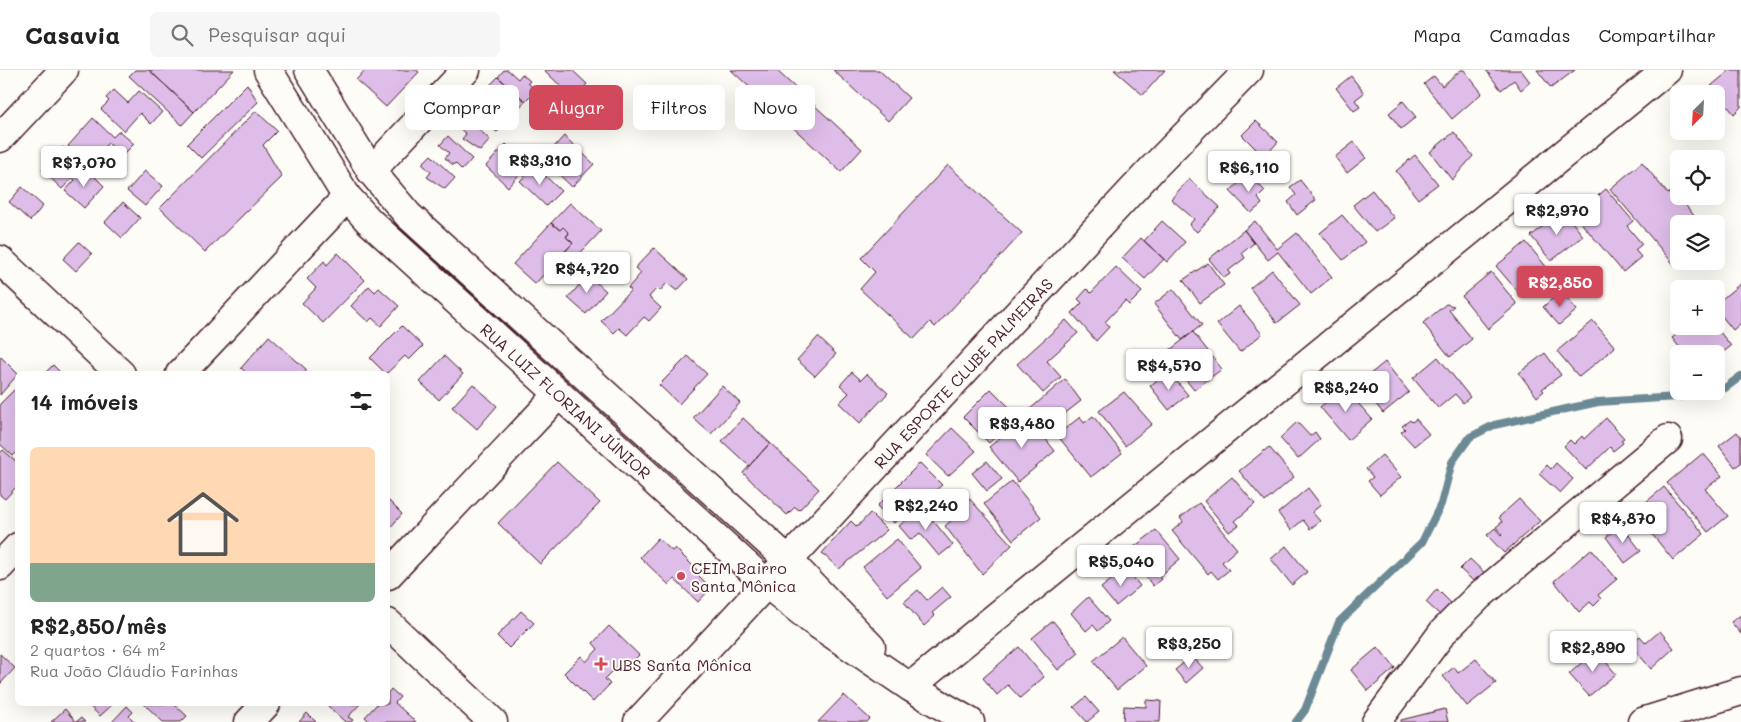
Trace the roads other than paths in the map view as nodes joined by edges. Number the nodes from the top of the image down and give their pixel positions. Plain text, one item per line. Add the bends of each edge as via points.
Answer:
1 (64, 70) edge
2 (268, 70) edge
3 (309, 70) edge
4 (466, 70) edge
5 (1249, 70) edge
6 (1667, 70) edge
7 (0, 138) edge
8 (371, 171) junction
9 (347, 197) junction
10 (0, 260) edge
11 (118, 371) edge
12 (183, 371) edge
13 (558, 395) junction
14 (1668, 439) dead end
15 (15, 550) edge
16 (788, 560) junction
17 (0, 566) edge
18 (390, 574) edge
19 (767, 584) junction
20 (390, 625) edge
21 (910, 687) junction
22 (1741, 691) edge
23 (264, 706) edge
24 (249, 722) edge
25 (492, 722) edge
26 (638, 722) edge
27 (970, 722) edge
28 (1376, 722) edge
29 (1642, 722) edge

1 - 7 street
2 - 9 street, RUA LUIZ FLORIANI JÚNIOR
3 - 8 street, RUA LUIZ FLORIANI JÚNIOR
4 - 8 street
5 - 16 street, RUA ESPORTE CLUBE PALMEIRAS via 1152,169
6 - 21 street
8 - 16 street, RUA LUIZ FLORIANI JÚNIOR via 408,215
9 - 12 street
9 - 13 street, RUA LUIZ FLORIANI JÚNIOR via 369,222
10 - 11 street
13 - 18 street
13 - 19 street, RUA LUIZ FLORIANI JÚNIOR
14 - 28 street via 1479,596 1443,632
15 - 17 street
16 - 19 street, RUA ESPORTE CLUBE PALMEIRAS
16 - 21 street, RUA LUIZ FLORIANI JÚNIOR
19 - 21 street, RUA LUIZ FLORIANI JÚNIOR via 813,621
19 - 26 street, RUA ESPORTE CLUBE PALMEIRAS
20 - 25 street
21 - 27 street, RUA LUIZ FLORIANI JÚNIOR
22 - 29 street
23 - 24 street

